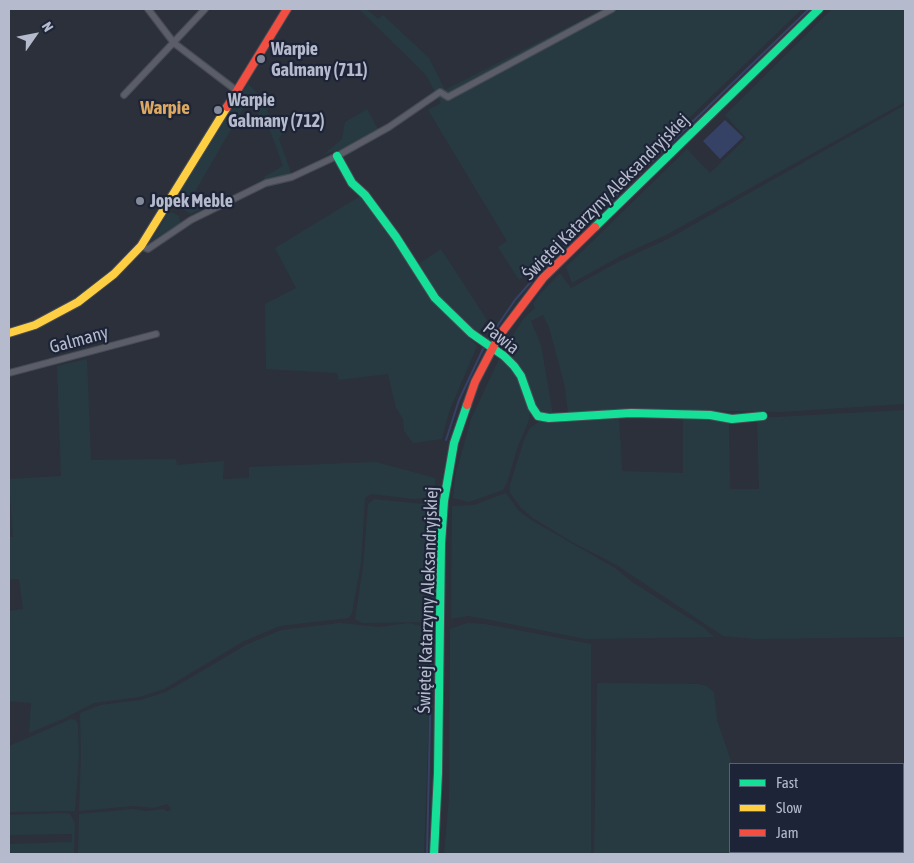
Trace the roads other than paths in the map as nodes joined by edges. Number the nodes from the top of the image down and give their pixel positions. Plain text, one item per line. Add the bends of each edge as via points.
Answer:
1 (148, 9) edge
2 (205, 9) edge
3 (287, 9) edge
4 (612, 9) edge
5 (819, 9) edge
6 (174, 43) junction
7 (237, 91) junction
8 (124, 95) dead end
9 (337, 156) junction
10 (141, 246) junction
11 (9, 333) edge
12 (156, 334) dead end
13 (492, 348) junction
14 (9, 373) edge
15 (763, 416) dead end
16 (434, 854) edge

1 - 6 street
2 - 6 street
3 - 7 street
4 - 9 street via 448,97 440,92 389,127
5 - 13 street, Świętej Katarzyny Aleksandryjskiej via 561,259 528,295
6 - 7 street
6 - 8 street
7 - 10 street
9 - 10 street via 292,177 266,183 191,220 148,249
9 - 13 street, Pawia via 352,183 391,230 435,298 471,333
10 - 11 street via 114,274 78,302 41,322
12 - 14 street, Galmany
13 - 15 street, Pawia via 504,356 521,376 534,412 543,418 631,413 732,418
13 - 16 street, Świętej Katarzyny Aleksandryjskiej via 460,420 444,501

